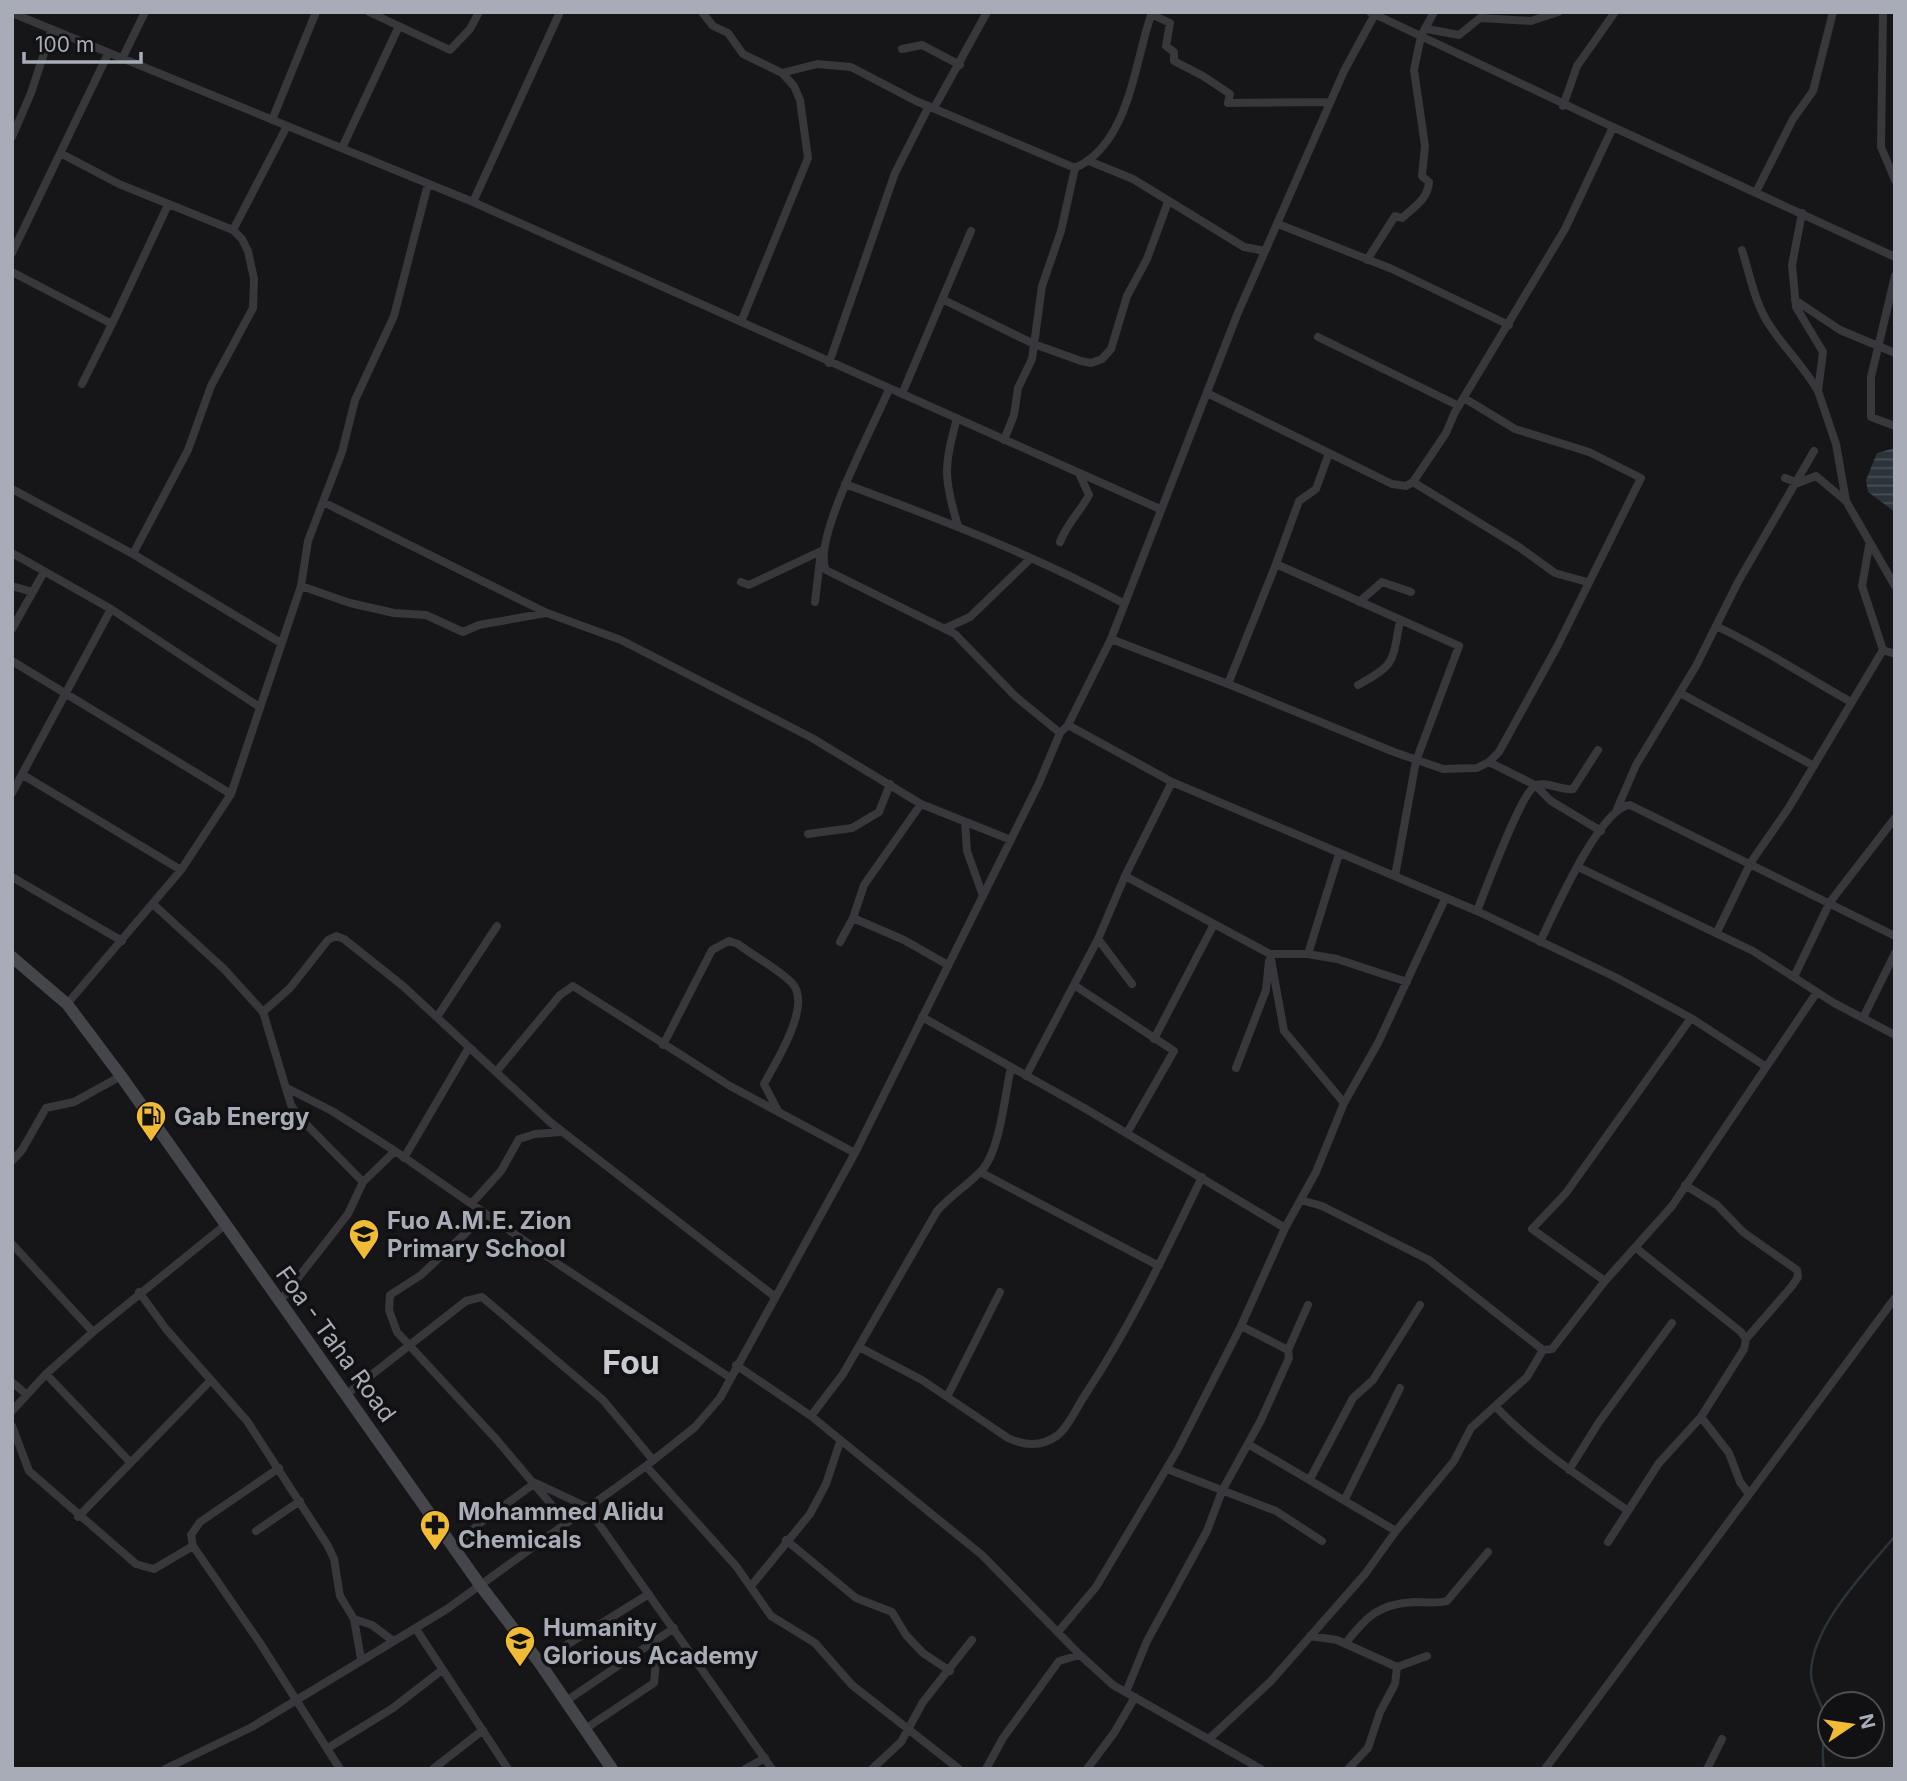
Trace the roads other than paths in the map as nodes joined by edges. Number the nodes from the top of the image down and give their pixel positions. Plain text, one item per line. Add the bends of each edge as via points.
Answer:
1 (145, 12) edge
2 (316, 12) edge
3 (369, 12) edge
4 (479, 12) edge
5 (559, 12) edge
6 (702, 12) edge
7 (987, 12) edge
8 (1434, 12) edge
9 (1558, 12) edge
10 (1615, 12) edge
11 (1833, 12) edge
12 (1884, 12) edge
13 (12, 13) edge
14 (1152, 13) edge
15 (1372, 13) edge
16 (399, 26) junction
17 (52, 29) junction
18 (1424, 33) junction
19 (902, 48) dead end
20 (108, 54) junction
21 (122, 59) junction
22 (960, 65) junction
23 (782, 74) junction
24 (1330, 102) junction
25 (1563, 106) junction
26 (932, 107) junction
27 (272, 120) junction
28 (287, 126) junction
29 (1613, 127) junction
30 (12, 137) edge
31 (342, 148) junction
32 (62, 154) junction
33 (1089, 161) junction
34 (1075, 167) junction
35 (1895, 180) edge
36 (428, 184) junction
37 (1756, 192) junction
38 (473, 202) junction
39 (1168, 202) junction
40 (168, 205) junction
41 (1802, 213) junction
42 (1278, 224) junction
43 (233, 230) junction
44 (971, 231) dead end
45 (1742, 250) dead end
46 (1265, 251) junction
47 (12, 253) edge
48 (1895, 257) edge
49 (1367, 260) junction
50 (12, 272) edge
51 (1895, 276) edge
52 (942, 299) junction
53 (1796, 300) junction
54 (741, 322) junction
55 (112, 324) junction
56 (1509, 325) junction
57 (1318, 337) dead end
58 (1034, 344) junction
59 (1879, 348) junction
60 (1895, 353) edge
61 (829, 363) junction
62 (82, 384) dead end
63 (889, 389) junction
64 (1818, 391) junction
65 (1208, 393) junction
66 (902, 394) junction
67 (1462, 402) junction
68 (957, 418) junction
69 (1895, 426) edge
70 (1004, 440) junction
71 (1814, 452) dead end
72 (1329, 453) junction
73 (1079, 473) junction
74 (1785, 478) dead end
75 (1413, 482) junction
76 (1798, 483) junction
77 (845, 484) junction
78 (12, 489) edge
79 (1846, 501) junction
80 (325, 503) junction
81 (1160, 509) junction
82 (958, 526) junction
83 (1060, 542) dead end
84 (1869, 546) junction
85 (821, 551) junction
86 (12, 553) edge
87 (133, 554) junction
88 (1030, 559) junction
89 (1276, 564) junction
90 (44, 572) junction
91 (741, 582) dead end
92 (1587, 582) junction
93 (12, 586) edge
94 (301, 586) junction
95 (1895, 586) edge
96 (32, 592) junction
97 (1411, 592) dead end
98 (816, 602) dead end
99 (1123, 603) junction
100 (1359, 603) junction
101 (111, 609) junction
102 (547, 613) junction
103 (1400, 621) junction
104 (1716, 626) junction
105 (946, 628) junction
106 (12, 629) edge
107 (1111, 639) junction
108 (281, 643) junction
109 (1883, 650) junction
110 (1895, 654) edge
111 (12, 662) edge
112 (1228, 684) junction
113 (1358, 685) dead end
114 (1680, 693) junction
115 (67, 695) junction
116 (1851, 702) junction
117 (258, 706) junction
118 (1068, 724) junction
119 (1060, 733) junction
120 (1598, 750) dead end
121 (1416, 761) junction
122 (1489, 762) junction
123 (1814, 766) junction
124 (23, 775) junction
125 (1172, 782) junction
126 (890, 784) junction
127 (1535, 785) junction
128 (12, 793) edge
129 (231, 794) junction
130 (921, 804) junction
131 (1617, 809) junction
132 (1895, 818) edge
133 (965, 822) junction
134 (1601, 831) junction
135 (808, 834) dead end
136 (1011, 840) junction
137 (1339, 854) junction
138 (1751, 862) junction
139 (1578, 867) junction
140 (181, 870) junction
141 (1125, 876) junction
142 (1395, 876) junction
143 (12, 877) edge
144 (983, 896) junction
145 (1445, 899) junction
146 (1830, 901) junction
147 (154, 905) junction
148 (1477, 911) junction
149 (853, 918) junction
150 (1214, 924) junction
151 (497, 926) dead end
152 (1717, 932) junction
153 (1895, 936) edge
154 (1098, 939) junction
155 (122, 941) junction
156 (840, 942) dead end
157 (1540, 942) junction
158 (1895, 953) edge
159 (1270, 954) junction
160 (1308, 954) junction
161 (12, 957) edge
162 (948, 965) junction
163 (1794, 977) junction
164 (1408, 982) junction
165 (1132, 984) dead end
166 (1074, 985) junction
167 (1818, 992) junction
168 (67, 1004) junction
169 (263, 1012) junction
170 (437, 1017) junction
171 (922, 1017) junction
172 (1691, 1018) junction
173 (1863, 1018) junction
174 (1895, 1035) edge
175 (1154, 1039) junction
176 (663, 1045) junction
177 (468, 1049) junction
178 (1765, 1066) junction
179 (1011, 1067) junction
180 (1236, 1068) dead end
181 (496, 1072) junction
182 (121, 1076) junction
183 (1026, 1076) junction
184 (287, 1088) junction
185 (1344, 1103) junction
186 (778, 1109) junction
187 (562, 1132) junction
188 (1127, 1133) junction
189 (395, 1151) junction
190 (855, 1153) junction
191 (404, 1158) junction
192 (12, 1161) edge
193 (980, 1172) junction
194 (1202, 1177) junction
195 (363, 1182) junction
196 (1685, 1185) junction
197 (1301, 1200) junction
198 (472, 1203) junction
199 (486, 1214) junction
200 (225, 1225) junction
201 (1284, 1228) junction
202 (12, 1244) edge
203 (1636, 1248) junction
204 (1159, 1266) junction
205 (1605, 1281) junction
206 (139, 1292) junction
207 (1000, 1292) dead end
208 (774, 1296) junction
209 (1895, 1298) edge
210 (280, 1301) junction
211 (1308, 1305) dead end
212 (1420, 1305) dead end
213 (1672, 1322) dead end
214 (1241, 1326) junction
215 (93, 1332) junction
216 (1745, 1339) junction
217 (411, 1344) junction
218 (859, 1347) junction
219 (1288, 1350) junction
220 (1544, 1350) junction
221 (736, 1366) junction
222 (46, 1374) junction
223 (730, 1377) junction
224 (211, 1381) junction
225 (12, 1382) edge
226 (1400, 1388) dead end
227 (347, 1394) junction
228 (27, 1395) junction
229 (947, 1397) junction
230 (1496, 1407) junction
231 (12, 1411) edge
232 (811, 1416) junction
233 (1701, 1417) junction
234 (12, 1426) edge
235 (840, 1442) junction
236 (1248, 1444) junction
237 (131, 1462) junction
238 (650, 1463) junction
239 (279, 1468) junction
240 (1167, 1469) junction
241 (1569, 1470) junction
242 (1310, 1479) junction
243 (535, 1483) junction
244 (1222, 1490) junction
245 (1749, 1494) junction
246 (1345, 1499) junction
247 (300, 1501) junction
248 (587, 1507) junction
249 (1627, 1510) junction
250 (78, 1517) junction
251 (566, 1522) junction
252 (256, 1531) dead end
253 (1396, 1531) junction
254 (786, 1540) junction
255 (1322, 1541) dead end
256 (1608, 1542) dead end
257 (193, 1546) junction
258 (454, 1547) junction
259 (1488, 1552) dead end
260 (480, 1585) junction
261 (751, 1586) junction
262 (649, 1594) junction
263 (354, 1619) junction
264 (674, 1628) junction
265 (416, 1629) junction
266 (1058, 1632) junction
267 (1310, 1636) junction
268 (392, 1640) junction
269 (972, 1640) dead end
270 (654, 1642) junction
271 (1345, 1644) junction
272 (1080, 1656) junction
273 (1427, 1656) dead end
274 (361, 1659) junction
275 (539, 1662) junction
276 (1396, 1667) junction
277 (442, 1670) junction
278 (950, 1671) junction
279 (1126, 1692) junction
280 (1135, 1697) junction
281 (566, 1701) junction
282 (297, 1702) junction
283 (585, 1729) junction
284 (483, 1730) junction
285 (908, 1731) junction
286 (1210, 1738) junction
287 (1722, 1739) dead end
288 (328, 1748) junction
289 (765, 1758) junction
290 (608, 1767) edge
291 (165, 1769) edge
292 (340, 1769) edge
293 (433, 1769) edge
294 (508, 1769) edge
295 (745, 1769) edge
296 (772, 1769) edge
297 (872, 1769) edge
298 (959, 1769) edge
299 (986, 1769) edge
300 (1087, 1769) edge
301 (1261, 1769) edge
302 (1348, 1769) edge
303 (1545, 1769) edge
304 (1707, 1769) edge

1 - 21 street
2 - 27 street
3 - 16 street
4 - 16 street via 450,50
5 - 38 street
6 - 23 street via 713,26 728,33 743,54
7 - 22 street
8 - 18 street
9 - 18 street via 1518,22 1480,18 1459,35
10 - 25 street via 1577,66
11 - 37 street via 1813,91 1793,119
12 - 35 street via 1881,147
13 - 17 street
14 - 24 street via 1170,23 1166,46 1174,52 1174,61 1230,94 1228,103
14 - 33 street via 1112,135
15 - 18 street
15 - 24 street
16 - 31 street
17 - 20 street
17 - 30 street
18 - 25 street
18 - 49 street via 1414,81 1425,146 1422,176 1429,182 1428,190 1402,218 1394,217
19 - 22 street via 922,45
20 - 21 street
20 - 32 street
21 - 27 street
22 - 26 street
23 - 26 street via 838,63
23 - 54 street via 800,100 808,158
24 - 42 street
25 - 29 street
26 - 34 street
26 - 61 street via 895,173
27 - 28 street
28 - 31 street
28 - 43 street
29 - 37 street
29 - 56 street via 1565,229
31 - 36 street
32 - 40 street
32 - 47 street
33 - 34 street
33 - 39 street via 1133,179
34 - 58 street via 1042,286
36 - 38 street
36 - 80 street via 394,317 355,400
37 - 41 street
38 - 54 street
39 - 46 street via 1244,247
39 - 58 street via 1147,259 1127,296 1108,355 1091,363
40 - 43 street
40 - 55 street
41 - 48 street
41 - 53 street via 1792,265
42 - 46 street
42 - 49 street
43 - 87 street via 248,251 254,279 253,308 211,386 188,450
44 - 52 street
45 - 64 street via 1769,326
46 - 65 street
49 - 56 street
50 - 55 street
51 - 59 street
52 - 58 street
52 - 66 street
53 - 59 street via 1840,330
53 - 64 street via 1823,352
54 - 61 street
55 - 62 street
56 - 67 street
57 - 67 street
58 - 70 street
59 - 60 street
59 - 69 street via 1871,377 1871,418
61 - 63 street
63 - 66 street
63 - 77 street
64 - 79 street via 1836,444
65 - 72 street
65 - 81 street
66 - 68 street
67 - 75 street
67 - 92 street via 1515,429 1589,453 1642,478
68 - 70 street
68 - 82 street via 947,453 946,485
70 - 73 street
71 - 76 street
72 - 75 street via 1392,484
72 - 89 street via 1316,489 1299,501
73 - 81 street
73 - 83 street via 1089,495
74 - 76 street
75 - 92 street via 1555,573
76 - 79 street via 1816,476
76 - 104 street
77 - 82 street
77 - 85 street
78 - 87 street
79 - 84 street
80 - 94 street via 308,541
80 - 102 street
81 - 99 street
82 - 88 street
84 - 95 street
84 - 109 street via 1863,586
85 - 91 street via 749,586
85 - 98 street
85 - 105 street via 826,570
86 - 90 street
87 - 108 street
88 - 99 street
88 - 105 street via 970,617
89 - 100 street
89 - 112 street
90 - 96 street
90 - 101 street
92 - 122 street via 1551,657 1499,752
93 - 96 street
94 - 102 street via 350,603 426,615 463,632
94 - 108 street
96 - 106 street
97 - 100 street via 1382,582
99 - 107 street
100 - 103 street
101 - 115 street
101 - 117 street
102 - 126 street via 621,640 812,738
103 - 113 street via 1386,670
103 - 121 street via 1459,646
104 - 114 street
104 - 116 street
105 - 119 street
107 - 112 street
107 - 118 street
108 - 117 street
109 - 110 street
109 - 116 street
111 - 115 street
112 - 121 street
114 - 123 street
114 - 131 street via 1636,765
115 - 124 street
115 - 129 street
116 - 123 street
117 - 129 street
118 - 119 street
118 - 125 street
119 - 136 street
120 - 127 street via 1573,789
121 - 122 street via 1460,770
121 - 142 street
122 - 127 street
123 - 138 street
124 - 128 street
124 - 140 street
125 - 137 street
125 - 141 street
126 - 130 street
126 - 135 street via 879,812 852,828
127 - 134 street via 1551,801
127 - 148 street via 1512,825
129 - 140 street
130 - 133 street
130 - 149 street via 864,885
131 - 134 street
131 - 138 street via 1630,805
132 - 146 street
133 - 136 street
133 - 144 street via 967,851
134 - 139 street
136 - 144 street
137 - 142 street
137 - 160 street
138 - 146 street
138 - 152 street
139 - 152 street
139 - 157 street
140 - 147 street
141 - 150 street
141 - 154 street
142 - 145 street
143 - 155 street
144 - 162 street
145 - 148 street
145 - 164 street
146 - 153 street
146 - 163 street
147 - 155 street
147 - 169 street
148 - 157 street
149 - 156 street
149 - 162 street
150 - 159 street
150 - 175 street
151 - 170 street
152 - 163 street
154 - 165 street
154 - 166 street
155 - 168 street
157 - 172 street
158 - 173 street
159 - 160 street
159 - 180 street via 1266,990
159 - 185 street via 1284,1031
160 - 164 street
161 - 168 street, Foa - Taha Road
162 - 171 street
163 - 167 street
164 - 185 street
166 - 175 street
166 - 183 street
167 - 173 street
167 - 178 street
168 - 182 street, Foa - Taha Road
169 - 170 street via 336,936 368,955
169 - 184 street
170 - 177 street
171 - 179 street
171 - 190 street
172 - 178 street
172 - 205 street via 1566,1193 1532,1230
173 - 174 street
175 - 188 street via 1174,1051
176 - 181 street via 569,986
176 - 186 street
176 - 186 street via 712,950 729,942 738,944 794,985 797,996 792,1030 764,1084
177 - 181 street
177 - 191 street
178 - 196 street
179 - 183 street
179 - 193 street via 993,1151
181 - 187 street
182 - 192 street via 74,1102 46,1108
182 - 200 street, Foa - Taha Road
183 - 188 street
184 - 189 street
184 - 195 street via 299,1117
185 - 197 street
186 - 190 street
187 - 198 street via 519,1139 501,1171
187 - 208 street
188 - 194 street
189 - 191 street
189 - 195 street
190 - 208 street
191 - 198 street
193 - 204 street
193 - 218 street via 937,1211
194 - 201 street
194 - 204 street
195 - 210 street via 348,1214
196 - 203 street
196 - 216 street via 1797,1270 1792,1286
197 - 201 street
197 - 220 street via 1429,1260
198 - 199 street
199 - 217 street via 421,1275 390,1295 389,1310 397,1332
199 - 223 street
200 - 206 street
200 - 210 street, Foa - Taha Road
201 - 214 street
202 - 215 street
203 - 205 street
203 - 216 street
204 - 229 street via 1061,1433 1022,1445
205 - 220 street via 1552,1349
206 - 215 street
206 - 224 street
207 - 229 street
208 - 221 street
209 - 245 street
210 - 227 street, Foa - Taha Road
211 - 219 street
212 - 242 street via 1373,1380 1353,1398
213 - 241 street
214 - 219 street
214 - 240 street
215 - 222 street
216 - 233 street via 1744,1349
217 - 227 street
217 - 238 street via 466,1301 482,1297 603,1400
217 - 243 street
218 - 229 street
218 - 232 street
219 - 236 street via 1289,1358
220 - 230 street via 1527,1377
221 - 223 street
221 - 232 street
222 - 228 street
222 - 237 street
223 - 238 street via 707,1415
224 - 237 street
224 - 239 street via 247,1421
225 - 228 street
226 - 246 street
227 - 258 street, Foa - Taha Road
228 - 231 street
230 - 241 street
230 - 253 street via 1471,1428 1454,1461
232 - 235 street
233 - 245 street via 1729,1452
233 - 249 street via 1659,1463
234 - 250 street via 29,1471
235 - 254 street via 810,1514
235 - 266 street via 982,1556
236 - 242 street
236 - 244 street
237 - 250 street
238 - 248 street
238 - 261 street
239 - 247 street
239 - 257 street via 200,1522 191,1535
240 - 244 street
240 - 266 street via 1096,1587
241 - 249 street
242 - 246 street
243 - 248 street
243 - 251 street
243 - 258 street
244 - 255 street via 1276,1511
244 - 279 street via 1207,1531 1147,1641
245 - 303 street
246 - 253 street
247 - 252 street
247 - 263 street via 334,1559 340,1596
248 - 251 street
248 - 262 street
249 - 256 street
250 - 257 street via 146,1568 154,1569
251 - 260 street
253 - 267 street
254 - 261 street
254 - 278 street via 856,1598 892,1612 923,1653
257 - 282 street
258 - 260 street, Foa - Taha Road
259 - 271 street via 1447,1601 1396,1604 1371,1613
260 - 265 street
260 - 275 street, Foa - Taha Road
261 - 285 street via 771,1616 815,1643 852,1685
262 - 264 street
262 - 275 street
263 - 268 street
263 - 274 street
264 - 270 street
264 - 289 street
265 - 268 street
265 - 277 street
266 - 272 street
267 - 271 street
267 - 286 street via 1270,1682
268 - 274 street
269 - 278 street
270 - 281 street
270 - 283 street via 654,1683
271 - 276 street
272 - 279 street
272 - 299 street via 1059,1661
273 - 276 street
274 - 282 street
275 - 281 street, Foa - Taha Road
276 - 302 street via 1395,1684 1368,1748
277 - 284 street
277 - 288 street via 393,1708
278 - 285 street via 923,1702
279 - 280 street
280 - 286 street
280 - 300 street
281 - 283 street, Foa - Taha Road
282 - 288 street
282 - 291 street
283 - 290 street, Foa - Taha Road
284 - 293 street
284 - 294 street
285 - 297 street
285 - 298 street
286 - 301 street
287 - 304 street
288 - 292 street
289 - 295 street
289 - 296 street

